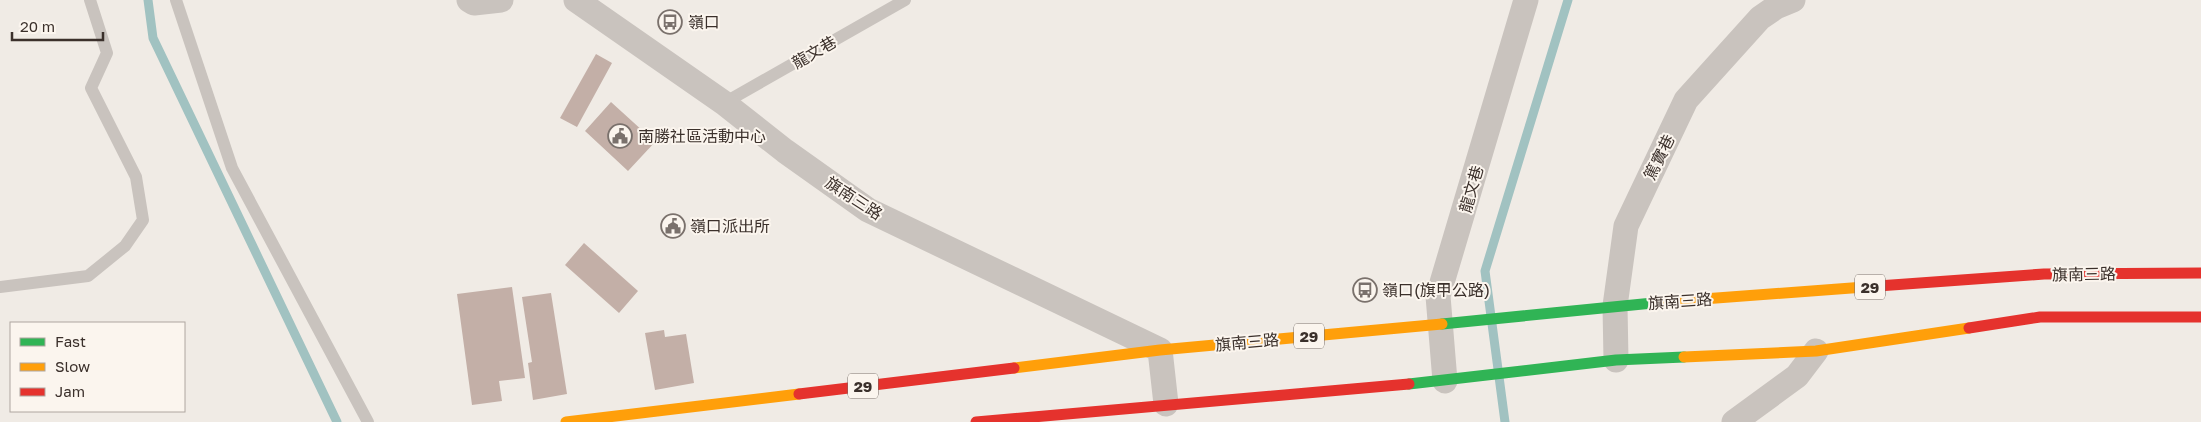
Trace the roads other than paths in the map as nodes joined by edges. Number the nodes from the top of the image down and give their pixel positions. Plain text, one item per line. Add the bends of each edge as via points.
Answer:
1 (90, 0) edge
2 (176, 0) edge
3 (469, 0) edge
4 (501, 0) edge
5 (576, 0) edge
6 (905, 0) edge
7 (1526, 0) edge
8 (1792, 0) edge
9 (724, 103) junction
10 (2201, 273) edge
11 (0, 287) edge
12 (1615, 306) junction
13 (2201, 318) edge
14 (1449, 324) junction
15 (1160, 350) junction
16 (1816, 351) junction
17 (1616, 360) junction
18 (1450, 381) junction
19 (1166, 404) junction
20 (368, 422) edge
21 (566, 422) edge
22 (976, 422) edge
23 (1734, 422) edge

1 - 11 lane via 107,53 91,88 136,178 143,220 125,246 88,276
2 - 20 lane via 232,168
3 - 4 street via 474,3
5 - 9 street, 旗南三路
6 - 9 lane, 龍文巷
7 - 14 street, 龍文巷 via 1438,296
8 - 12 street, 篤實巷 via 1760,18 1686,100 1626,226
9 - 15 street, 旗南三路 via 868,210
10 - 12 main road, 旗南三路 / 29 via 2044,274
12 - 14 main road, 旗南三路 / 29
12 - 17 street, 篤實巷
13 - 16 main road via 2040,317
14 - 15 main road, 旗南三路 / 29
14 - 18 street, 龍文巷
15 - 19 street
15 - 21 main road, 旗南三路 / 29
16 - 17 main road
16 - 23 street via 1797,376
17 - 18 main road
18 - 19 main road
19 - 22 main road

